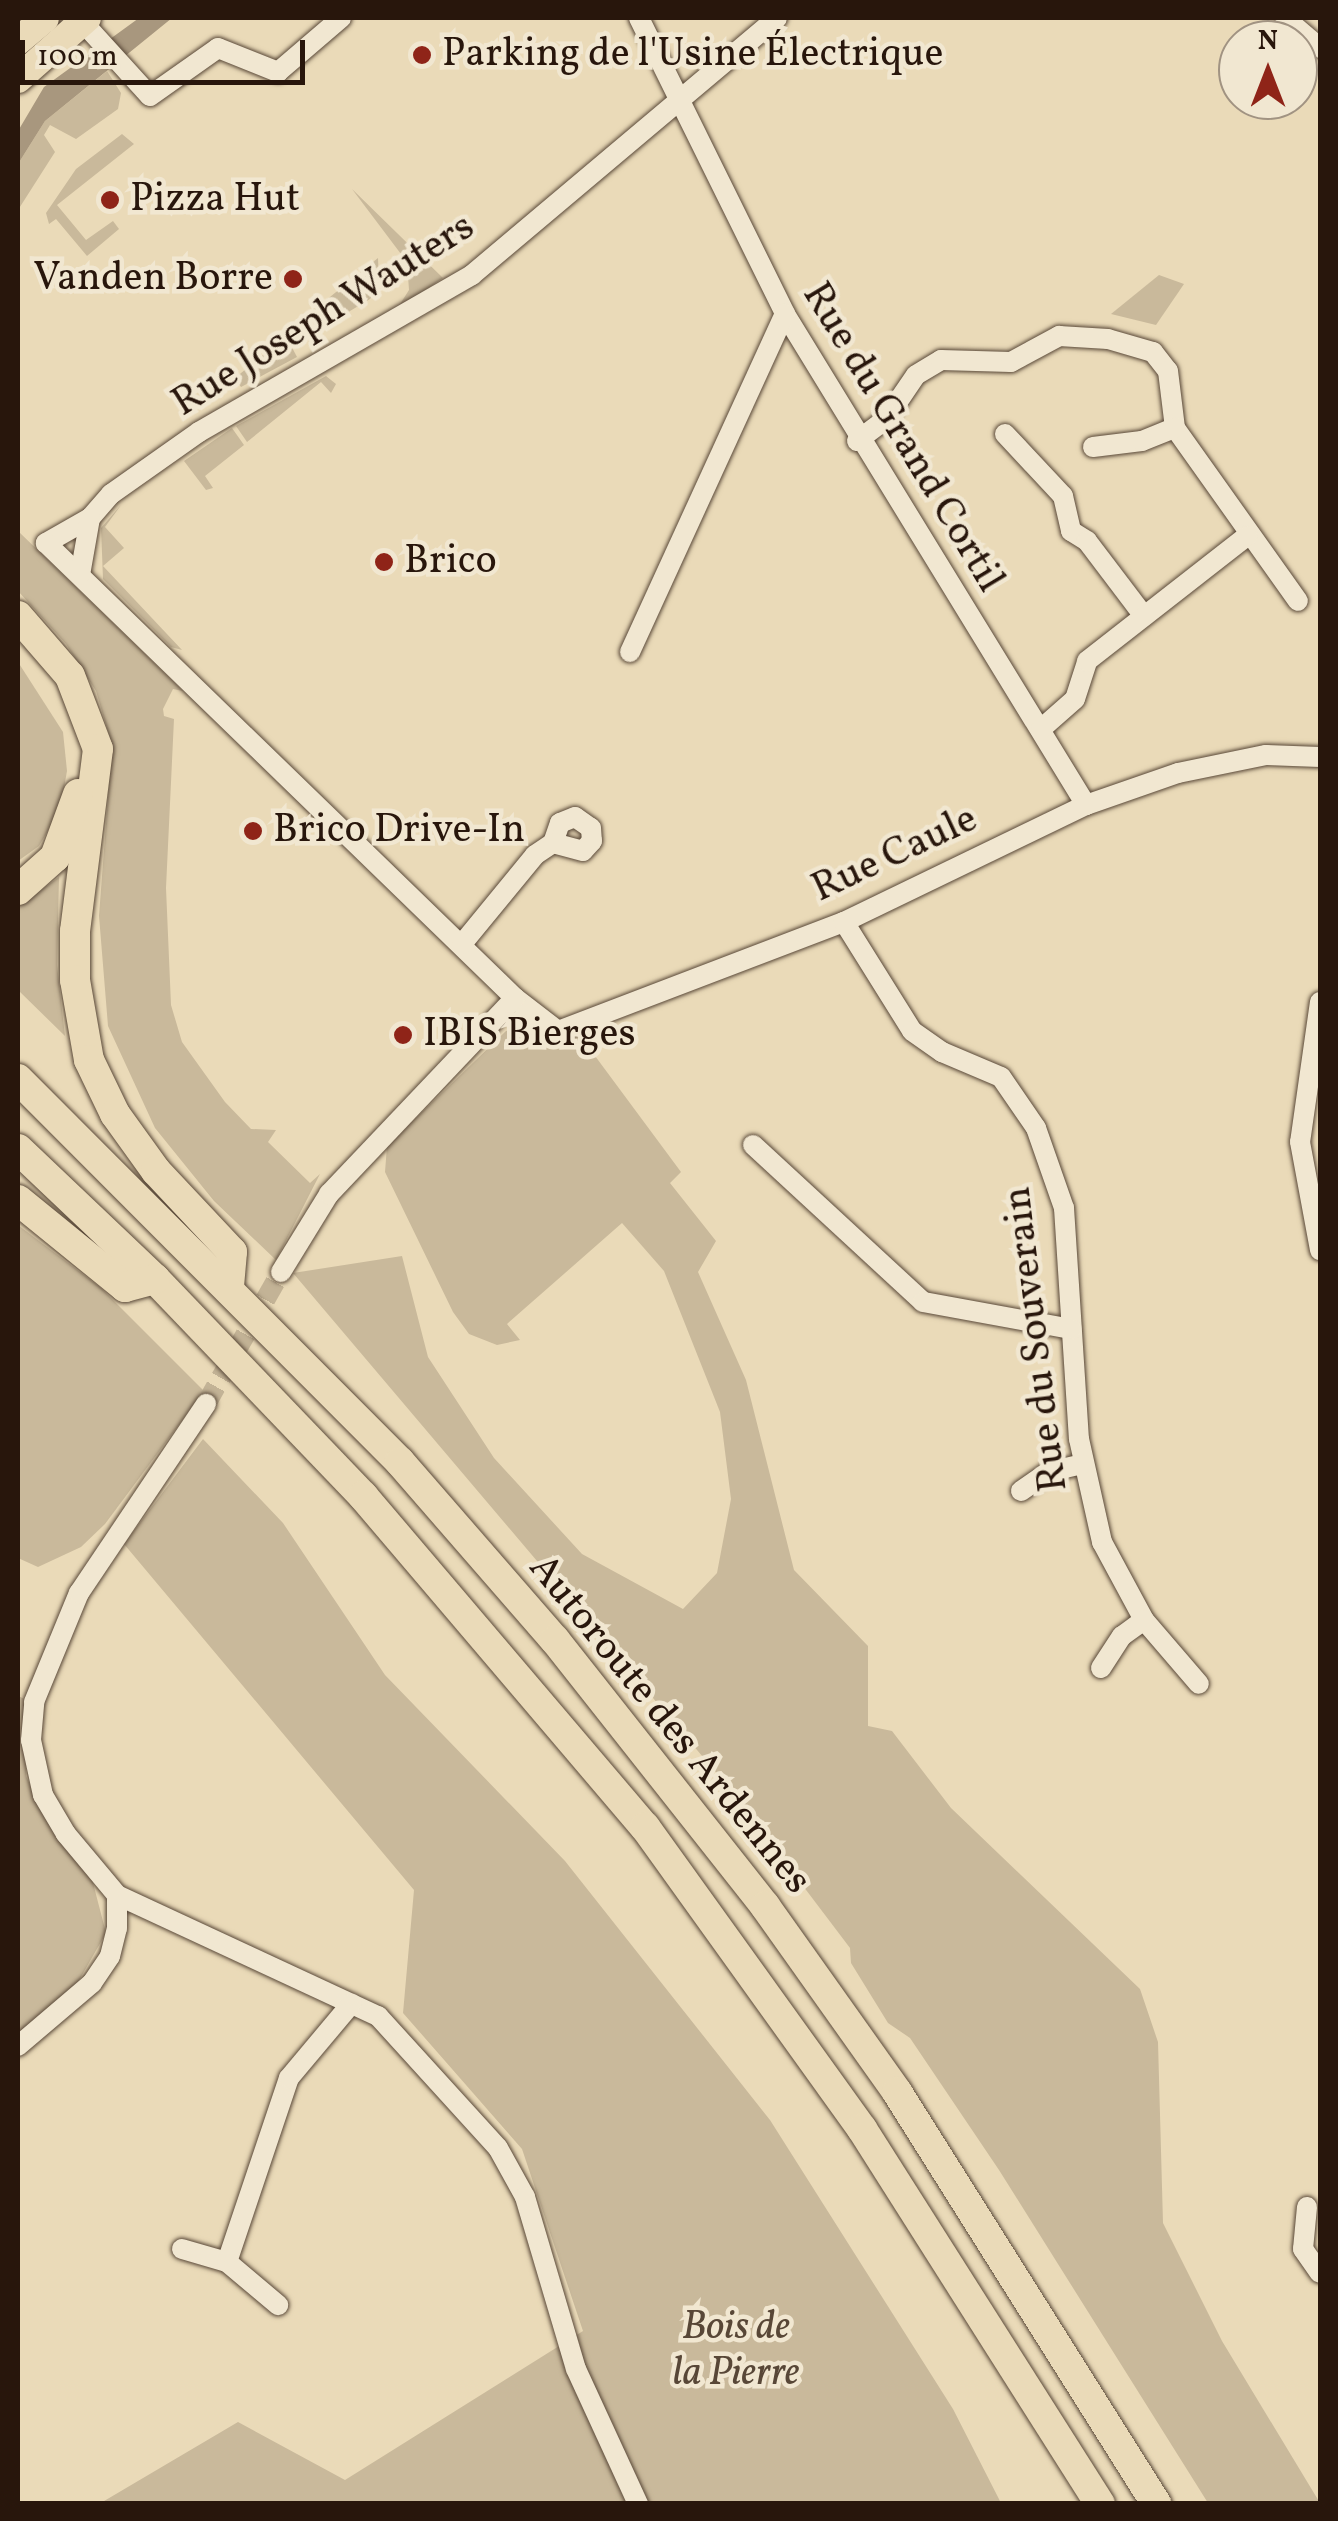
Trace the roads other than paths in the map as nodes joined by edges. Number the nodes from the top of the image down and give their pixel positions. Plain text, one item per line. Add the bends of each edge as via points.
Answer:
1 (45, 18) edge
2 (342, 18) edge
3 (639, 18) edge
4 (777, 18) edge
5 (1285, 18) edge
6 (87, 23) edge
7 (18, 41) edge
8 (1320, 48) edge
9 (18, 79) edge
10 (679, 96) junction
11 (785, 314) junction
12 (1176, 428) junction
13 (1005, 434) dead end
14 (857, 441) junction
15 (1094, 447) dead end
16 (90, 518) junction
17 (1247, 536) junction
18 (80, 575) junction
19 (1298, 602) dead end
20 (18, 616) edge
21 (1144, 616) junction
22 (18, 645) edge
23 (630, 652) dead end
24 (1040, 728) junction
25 (1320, 756) edge
26 (1086, 806) junction
27 (553, 843) dead end
28 (18, 890) edge
29 (844, 922) junction
30 (462, 944) junction
31 (515, 998) junction
32 (1320, 1002) edge
33 (18, 1079) edge
34 (753, 1144) dead end
35 (18, 1149) edge
36 (18, 1200) edge
37 (1320, 1250) edge
38 (281, 1272) tunnel mouth
39 (154, 1279) junction
40 (229, 1284) junction
41 (1072, 1329) junction
42 (206, 1404) tunnel mouth
43 (1082, 1464) junction
44 (1020, 1491) dead end
45 (1144, 1620) junction
46 (1101, 1668) dead end
47 (1199, 1684) dead end
48 (117, 1895) junction
49 (350, 2004) junction
50 (18, 2046) edge
51 (1307, 2206) dead end
52 (182, 2250) dead end
53 (226, 2262) junction
54 (1320, 2273) edge
55 (278, 2306) dead end
56 (638, 2504) edge
57 (1100, 2504) edge
58 (1156, 2504) edge

1 - 7 main road
2 - 6 street via 278,72 218,48 150,96
3 - 10 street, Rue du Grand Cortil
4 - 10 street, Rue Joseph Wauters
5 - 8 street
6 - 9 main road
10 - 11 street, Rue du Grand Cortil
10 - 16 street, Rue Joseph Wauters via 472,275 199,432 111,494
11 - 14 street, Rue du Grand Cortil
11 - 23 street
12 - 14 street via 1168,371 1152,352 1108,338 1059,336 1011,362 941,360 916,376 886,419
12 - 15 street
12 - 17 street
13 - 21 street via 1063,496 1071,531 1087,541
14 - 24 street, Rue du Grand Cortil
16 - 18 street
16 - 18 street, Rue Joseph Wauters via 46,543
17 - 19 street
17 - 21 street
18 - 30 street, Rue Joseph Wauters
20 - 40 highway via 70,676 98,749 74,980 89,1060 115,1114 156,1171 232,1252
21 - 24 street via 1086,660 1075,699
22 - 28 highway via 62,701 81,772 64,842 42,873
24 - 26 street, Rue du Grand Cortil
25 - 26 street, Rue Caule via 1266,755 1178,773
26 - 29 street, Rue Caule
27 - 30 street
29 - 31 street, Rue Caule via 567,1031 546,1026
29 - 41 street, Rue du Souverain via 912,1030 942,1052 1000,1077 1036,1128 1064,1208
30 - 31 street, Rue Joseph Wauters
31 - 38 street via 329,1194
32 - 37 street via 1300,1142
33 - 40 highway, Autoroute des Ardennes
34 - 41 street via 924,1302
35 - 39 highway, Autoroute des Ardennes
36 - 39 highway via 125,1287
39 - 57 highway, Autoroute des Ardennes via 363,1496 644,1827 862,2129
40 - 58 highway, Autoroute des Ardennes via 503,1581 765,1906 1035,2303
41 - 43 street, Rue du Souverain
42 - 48 street via 79,1593 34,1702 31,1740 43,1795
43 - 44 street via 1048,1472
43 - 45 street, Rue du Souverain via 1102,1542
45 - 46 street via 1122,1636
45 - 47 street, Rue du Souverain
48 - 49 street
48 - 50 street via 116,1937 101,1971
49 - 53 street via 289,2078
49 - 56 street via 390,2024 516,2172 576,2369
51 - 54 street via 1303,2248
52 - 53 street
53 - 55 street

